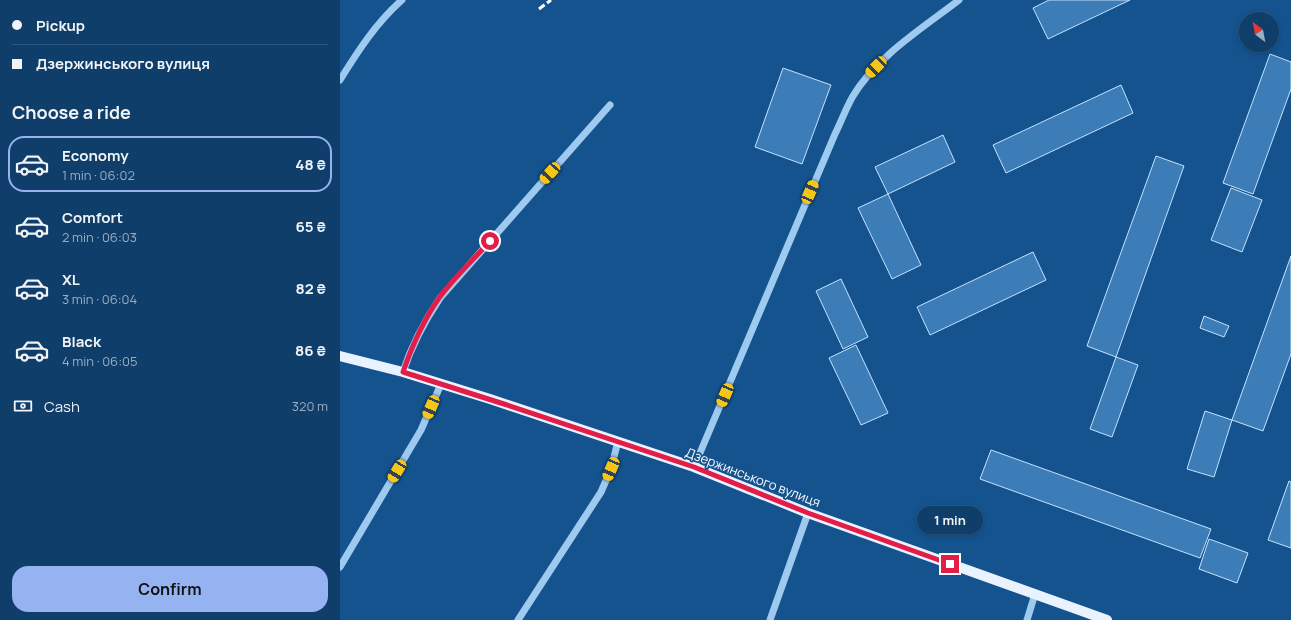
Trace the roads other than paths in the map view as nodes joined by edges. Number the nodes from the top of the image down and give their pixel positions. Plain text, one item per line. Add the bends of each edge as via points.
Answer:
1 (389, 0) edge
2 (402, 0) edge
3 (959, 0) edge
4 (394, 7) junction
5 (340, 80) edge
6 (610, 105) dead end
7 (340, 356) edge
8 (403, 372) junction
9 (441, 384) junction
10 (618, 441) junction
11 (694, 467) junction
12 (808, 513) junction
13 (340, 567) edge
14 (1035, 594) junction
15 (518, 620) edge
16 (770, 620) edge
17 (1027, 620) edge
18 (1107, 620) edge

1 - 4 street
2 - 4 street
3 - 11 street via 894,49 867,76 853,95
4 - 5 street via 376,26
6 - 8 street via 440,298 410,350
7 - 8 main road, Дзержинського вулиця
8 - 9 main road, Дзержинського вулиця
9 - 10 main road, Дзержинського вулиця
9 - 13 street via 421,430
10 - 11 main road, Дзержинського вулиця
10 - 15 street via 611,469 601,492
11 - 12 main road, Дзержинського вулиця
12 - 14 main road, Дзержинського вулиця
12 - 16 street
14 - 17 street
14 - 18 main road, Дзержинського вулиця

